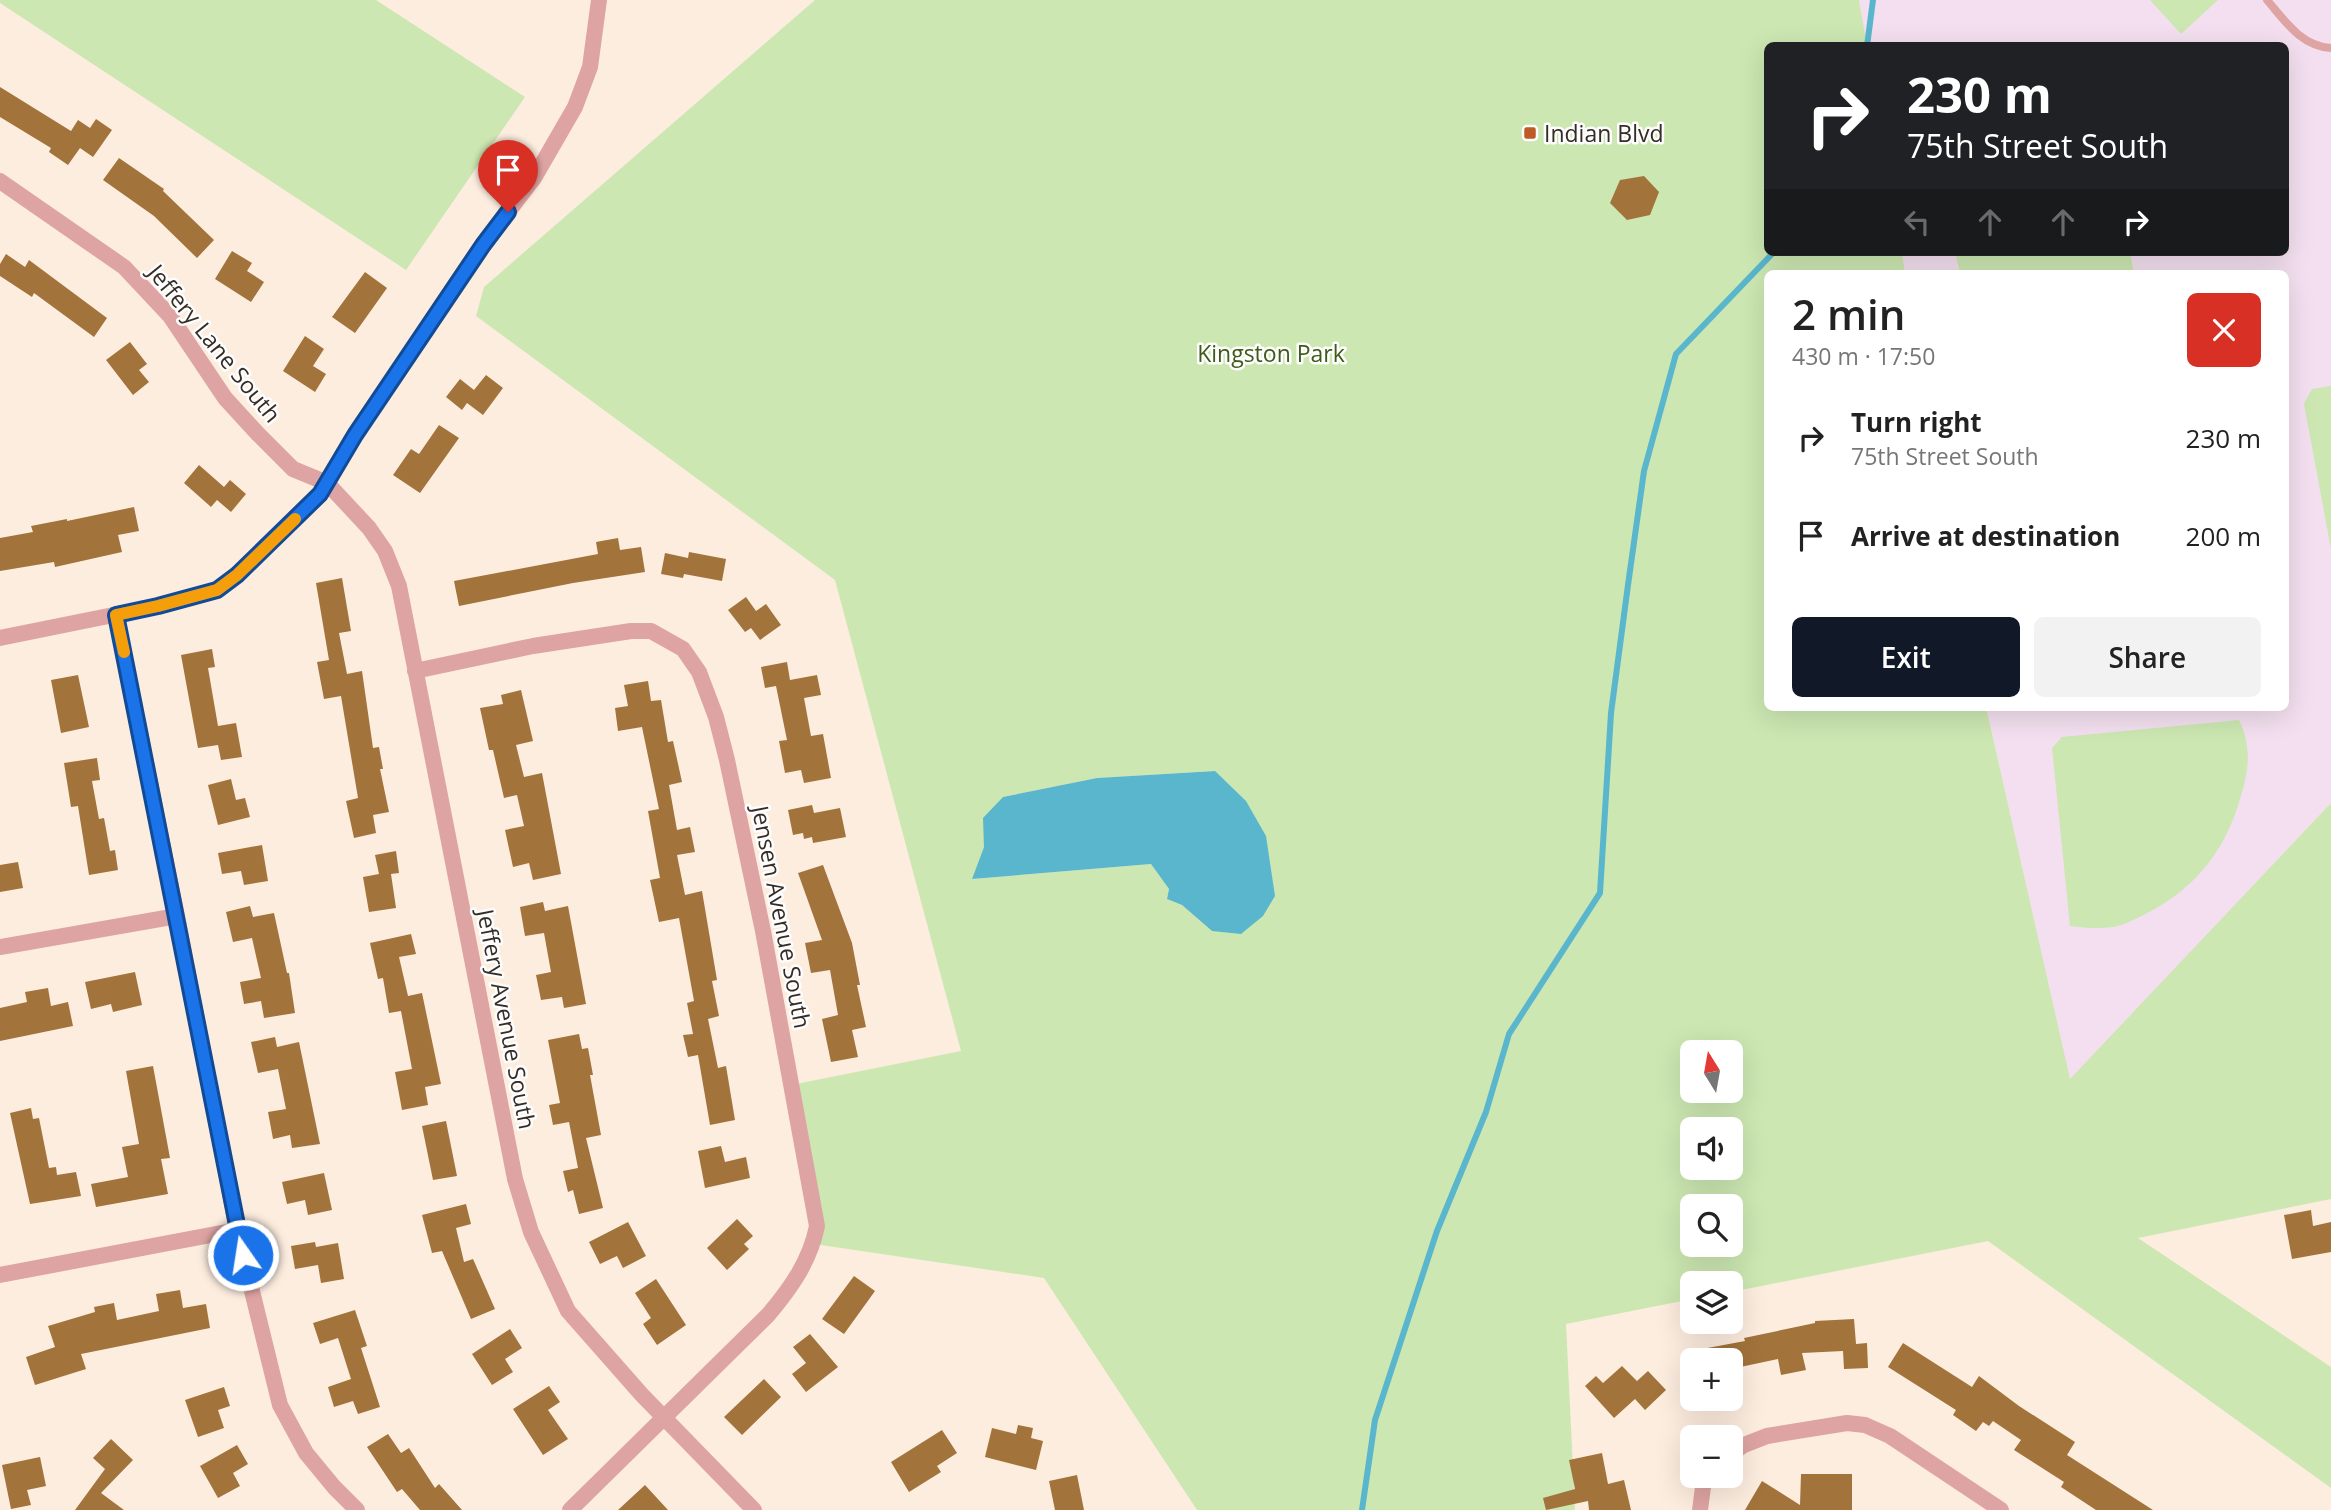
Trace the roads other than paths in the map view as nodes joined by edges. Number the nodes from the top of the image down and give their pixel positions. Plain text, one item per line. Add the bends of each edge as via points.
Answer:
1 (599, 0) edge
2 (2267, 0) edge
3 (2331, 48) edge
4 (0, 181) edge
5 (327, 483) junction
6 (116, 615) junction
7 (0, 638) edge
8 (415, 671) junction
9 (177, 916) junction
10 (0, 947) edge
11 (237, 1230) junction
12 (0, 1275) edge
13 (664, 1418) junction
14 (1743, 1446) edge
15 (1703, 1488) edge
16 (357, 1510) edge
17 (570, 1510) edge
18 (754, 1510) edge
19 (1700, 1510) edge
20 (2001, 1510) edge

1 - 5 street via 590,67 575,107 534,178 483,245
2 - 3 lane via 2299,37
4 - 5 street, Jeffery Lane South via 124,267 170,316 225,398 258,434 293,469
5 - 6 street via 217,590
5 - 8 street, Jeffery Avenue South via 385,551 398,586
6 - 7 street
6 - 9 street
8 - 13 street, Jeffery Avenue South via 515,1179 531,1232 568,1311
8 - 13 street, Jensen Avenue South via 533,646 651,631 683,649 699,672 716,717 763,932 817,1226 814,1244 792,1286
9 - 10 street
9 - 11 street
11 - 12 street
11 - 16 street via 280,1405 306,1452
13 - 17 street, Jensen Avenue South
13 - 18 street, Jeffery Avenue South
14 - 20 street via 1779,1434 1847,1423 1865,1425 1890,1436
15 - 19 street

